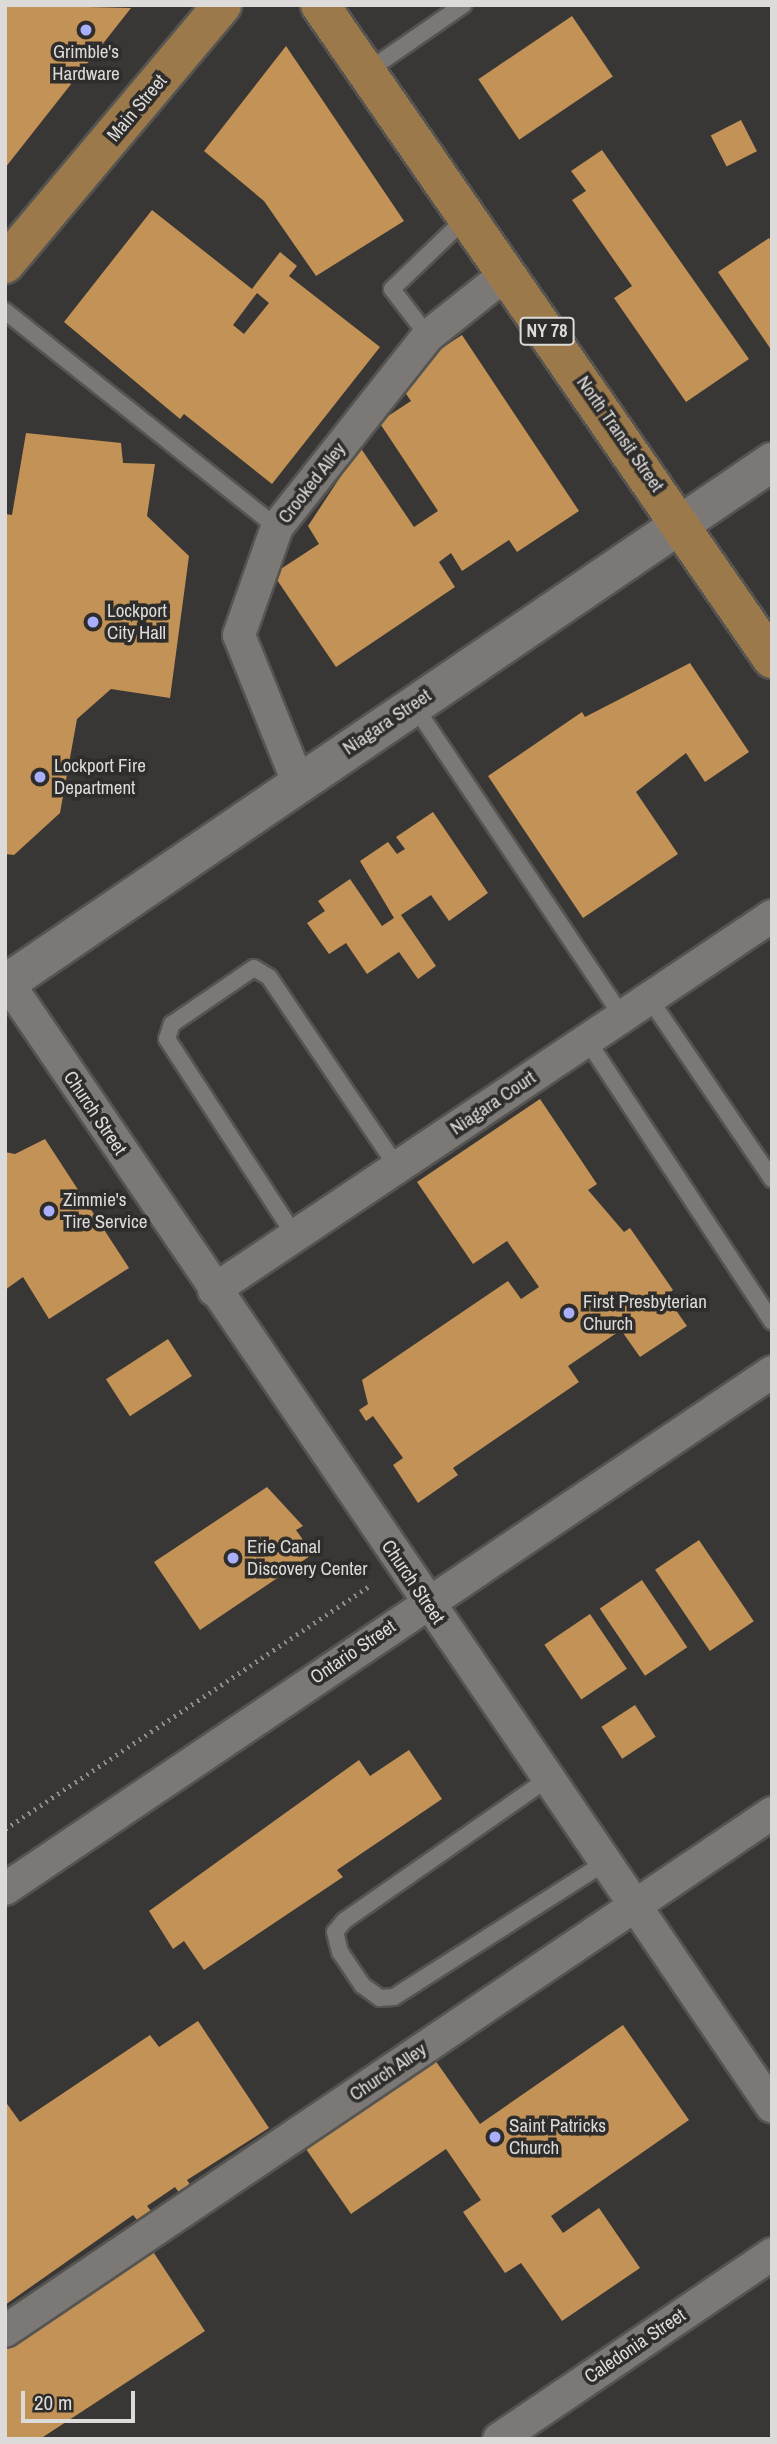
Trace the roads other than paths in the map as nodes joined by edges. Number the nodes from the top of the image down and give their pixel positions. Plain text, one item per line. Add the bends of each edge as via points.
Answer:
1 (222, 5) edge
2 (320, 5) edge
3 (463, 5) edge
4 (366, 72) junction
5 (52, 210) junction
6 (466, 218) junction
7 (5, 264) edge
8 (506, 274) junction
9 (5, 284) edge
10 (5, 311) edge
11 (428, 336) junction
12 (772, 462) edge
13 (681, 521) junction
14 (276, 527) junction
15 (772, 659) edge
16 (413, 704) junction
17 (298, 782) junction
18 (772, 916) edge
19 (7, 987) edge
20 (649, 998) junction
21 (622, 1016) junction
22 (587, 1040) junction
23 (397, 1167) junction
24 (772, 1179) edge
25 (295, 1236) junction
26 (214, 1290) junction
27 (772, 1322) edge
28 (772, 1372) edge
29 (427, 1602) junction
30 (546, 1780) junction
31 (772, 1813) edge
32 (603, 1864) junction
33 (5, 1889) edge
34 (632, 1907) junction
35 (772, 2107) edge
36 (772, 2254) edge
37 (5, 2331) edge
38 (499, 2439) edge

1 - 5 main road, Main Street
2 - 4 main road, North Transit Street / NY 78
3 - 4 lane
4 - 6 main road, North Transit Street / NY 78
5 - 7 main road, Main Street
5 - 9 main road, Main Street
6 - 8 main road, North Transit Street / NY 78
6 - 11 lane via 392,289
8 - 11 street, Crooked Alley
8 - 13 main road, North Transit Street / NY 78
10 - 14 lane
11 - 14 street, Crooked Alley
12 - 13 street, Niagara Street
13 - 15 main road, North Transit Street / NY 78
13 - 16 street, Niagara Street
14 - 17 street, Crooked Alley via 239,635
16 - 17 street, Niagara Street
16 - 21 lane
17 - 19 street, Niagara Street via 60,944
18 - 20 street, Niagara Court
19 - 26 street, Church Street
20 - 21 street, Niagara Court
20 - 24 lane
21 - 22 street, Niagara Court
22 - 23 street, Niagara Court
22 - 27 lane
23 - 25 street, Niagara Court
23 - 25 lane via 269,977 254,968 172,1024 167,1039
25 - 26 street, Niagara Court
26 - 29 street, Church Street
28 - 29 street, Ontario Street
29 - 30 street, Church Street
29 - 33 street, Ontario Street
30 - 32 street, Church Street
30 - 32 lane via 335,1931 340,1952 362,1985 380,1998 394,1997
31 - 34 street, Church Alley
32 - 34 street, Church Street
34 - 35 street, Church Street
34 - 37 street, Church Alley
36 - 38 street, Caledonia Street

